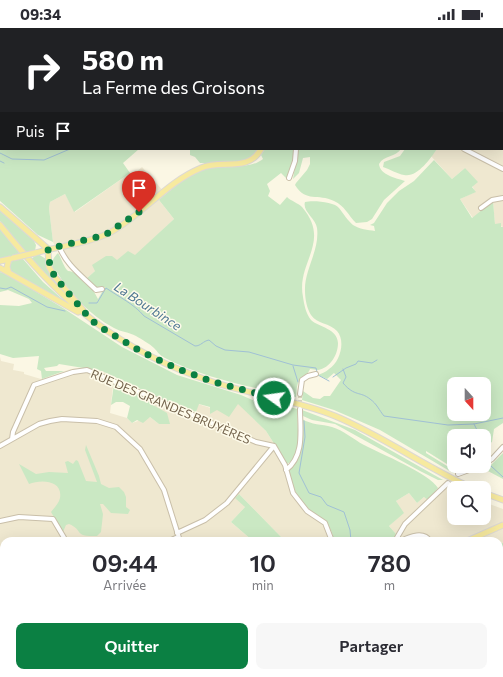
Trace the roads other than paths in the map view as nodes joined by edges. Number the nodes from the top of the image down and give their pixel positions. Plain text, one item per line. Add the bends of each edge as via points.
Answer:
1 (260, 150) edge
2 (296, 150) edge
3 (466, 150) edge
4 (503, 169) edge
5 (289, 178) dead end
6 (503, 198) edge
7 (0, 207) edge
8 (481, 208) dead end
9 (0, 225) edge
10 (37, 240) junction
11 (60, 246) junction
12 (48, 249) junction
13 (35, 253) junction
14 (11, 259) junction
15 (0, 261) edge
16 (0, 268) edge
17 (9, 273) junction
18 (102, 289) dead end
19 (91, 320) junction
20 (316, 374) dead end
21 (300, 394) tunnel mouth
22 (300, 409) tunnel mouth
23 (12, 439) junction
24 (0, 446) edge
25 (274, 446) junction
26 (503, 447) edge
27 (491, 460) edge
28 (286, 470) junction
29 (459, 481) edge
30 (447, 484) edge
31 (491, 496) edge
32 (503, 500) edge
33 (0, 521) edge
34 (503, 525) edge
35 (64, 537) edge
36 (178, 537) edge
37 (330, 537) edge
38 (397, 537) edge
39 (414, 537) edge
40 (428, 537) edge
41 (476, 537) edge

1 - 11 main road via 248,162 200,168 110,232
2 - 5 street
3 - 4 street
6 - 8 street via 492,200
7 - 10 main road
9 - 19 main road via 39,273
10 - 12 main road
10 - 13 main road
11 - 12 main road
11 - 18 street via 66,261 96,290
12 - 13 main road
12 - 19 main road via 50,267 55,277
13 - 14 main road, bridge
14 - 15 main road
14 - 17 main road via 7,267
16 - 17 main road
17 - 19 main road
19 - 29 main road via 121,340 178,369 220,384 335,416
20 - 21 street via 302,380
22 - 28 street via 300,449 297,458
23 - 24 street
23 - 25 street, RUE DES GRANDES BRUYÈRES via 34,385 87,370 256,442
23 - 36 street via 44,422 62,419 97,421 116,427 140,449 164,490
25 - 28 street
25 - 36 street via 227,503
26 - 27 street
28 - 37 street via 293,493 307,512 325,523
30 - 38 street via 405,524
31 - 32 main road
33 - 35 street via 19,517 53,519
34 - 41 main road
39 - 40 street

